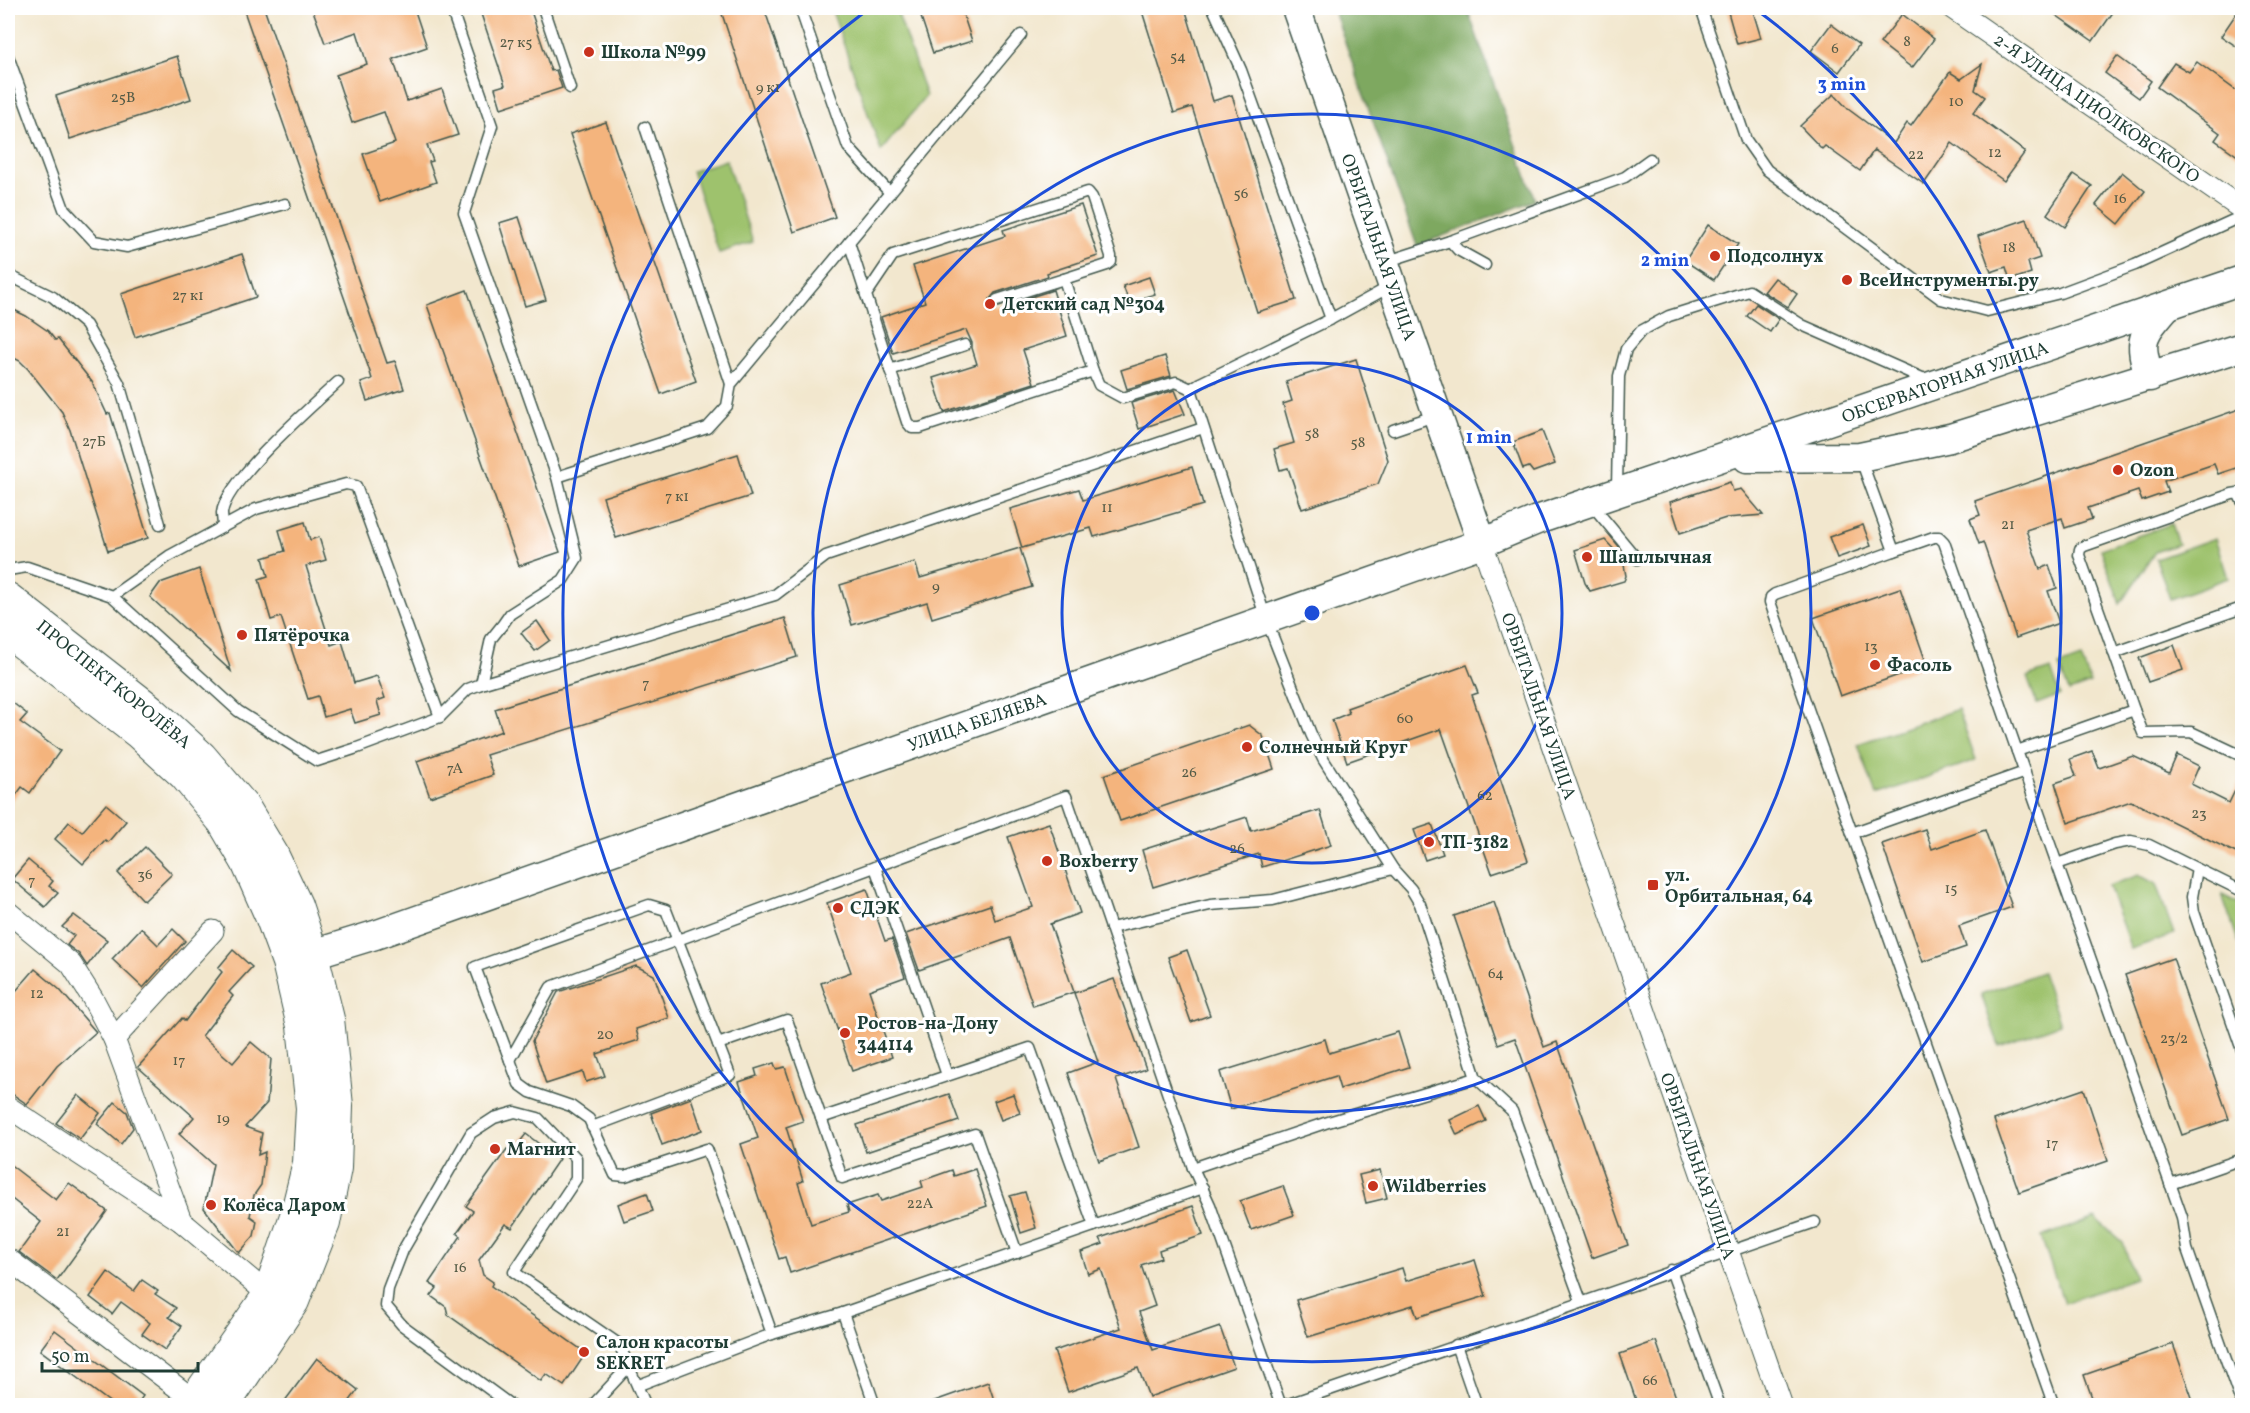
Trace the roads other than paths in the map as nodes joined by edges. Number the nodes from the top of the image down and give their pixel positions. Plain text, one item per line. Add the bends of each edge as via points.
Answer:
1 (451, 8) edge
2 (543, 8) edge
3 (800, 8) edge
4 (1213, 8) edge
5 (1296, 8) edge
6 (1701, 8) edge
7 (1952, 8) edge
8 (1021, 35) dead end
9 (8, 56) edge
10 (570, 88) dead end
11 (645, 127) dead end
12 (1650, 159) dead end
13 (890, 193) junction
14 (285, 204) dead end
15 (2242, 209) edge
16 (2242, 216) edge
17 (1450, 241) junction
18 (849, 242) junction
19 (1485, 265) dead end
20 (1389, 274) junction
21 (8, 275) edge
22 (1064, 279) junction
23 (2242, 280) edge
24 (866, 295) junction
25 (997, 300) dead end
26 (2167, 306) junction
27 (1331, 319) junction
28 (964, 345) dead end
29 (2242, 347) edge
30 (890, 370) junction
31 (1093, 371) junction
32 (2150, 377) junction
33 (338, 382) dead end
34 (731, 384) junction
35 (1937, 384) junction
36 (1191, 389) junction
37 (1437, 414) junction
38 (1203, 428) junction
39 (1393, 430) dead end
40 (1860, 457) junction
41 (1724, 458) junction
42 (557, 477) junction
43 (1617, 492) junction
44 (2242, 501) edge
45 (1589, 502) junction
46 (160, 524) dead end
47 (223, 527) junction
48 (1482, 543) junction
49 (1894, 551) junction
50 (1637, 559) dead end
51 (8, 570) edge
52 (112, 596) junction
53 (8, 599) edge
54 (2242, 608) edge
55 (1266, 620) junction
56 (8, 631) edge
57 (2114, 654) junction
58 (481, 684) junction
59 (2134, 710) junction
60 (440, 717) junction
61 (2017, 751) junction
62 (2242, 756) edge
63 (2025, 772) junction
64 (1852, 833) junction
65 (2057, 864) junction
66 (875, 867) junction
67 (1393, 869) junction
68 (2198, 869) junction
69 (2242, 891) edge
70 (8, 912) edge
71 (1111, 928) junction
72 (213, 931) dead end
73 (678, 939) junction
74 (300, 958) junction
75 (114, 1040) junction
76 (718, 1044) junction
77 (2242, 1050) edge
78 (510, 1060) junction
79 (947, 1075) junction
80 (1476, 1078) junction
81 (8, 1107) edge
82 (324, 1107) junction
83 (822, 1118) junction
84 (592, 1127) junction
85 (2242, 1159) edge
86 (1194, 1168) junction
87 (2170, 1184) junction
88 (1203, 1188) junction
89 (181, 1221) junction
90 (1815, 1222) dead end
91 (1094, 1226) junction
92 (1728, 1251) junction
93 (1017, 1252) junction
94 (8, 1259) edge
95 (1671, 1270) junction
96 (268, 1295) junction
97 (1581, 1301) junction
98 (843, 1313) junction
99 (772, 1334) junction
100 (1456, 1345) junction
101 (629, 1366) junction
102 (639, 1385) junction
103 (203, 1404) edge
104 (1780, 1405) edge
105 (2242, 1405) edge
106 (512, 1406) edge
107 (592, 1406) edge
108 (646, 1406) edge
109 (875, 1406) edge
110 (1282, 1406) edge
111 (1477, 1406) edge
112 (1720, 1406) edge
113 (2054, 1406) edge

1 - 42 lane via 492,126 464,213
2 - 10 lane
3 - 13 lane via 848,147
4 - 27 lane via 1241,70
5 - 20 main road, ОРБИТАЛЬНАЯ УЛИЦА
6 - 16 lane via 1746,140 1767,170 1941,299 1987,311 2060,293 2134,265
7 - 15 street, 2-Я УЛИЦА ЦИОЛКОВСКОГО
8 - 13 lane
9 - 14 lane via 64,208 94,241 127,247
11 - 34 lane
12 - 17 lane via 1625,177
13 - 18 lane
17 - 19 lane
17 - 20 lane
18 - 24 lane
18 - 34 lane
20 - 27 lane
20 - 37 main road, ОРБИТАЛЬНАЯ УЛИЦА
21 - 46 lane via 52,297 86,325 119,383
22 - 24 lane via 1111,262 1088,192 893,255
22 - 25 lane
22 - 31 lane
23 - 26 main road, ОБСЕРВАТОРНАЯ УЛИЦА
24 - 30 lane
26 - 32 main road via 2142,340
26 - 35 main road, ОБСЕРВАТОРНАЯ УЛИЦА
27 - 36 lane
28 - 30 lane
29 - 32 main road, ОБСЕРВАТОРНАЯ УЛИЦА
30 - 31 lane via 912,428
31 - 36 lane via 1099,385 1123,398 1176,382
32 - 40 main road, ОБСЕРВАТОРНАЯ УЛИЦА via 1950,438
33 - 47 lane via 280,435 232,491 222,511
34 - 42 lane via 727,406 707,428
35 - 41 main road, ОБСЕРВАТОРНАЯ УЛИЦА
35 - 43 lane via 1802,324 1749,291 1669,316 1641,331 1626,349 1619,376
36 - 38 lane
37 - 39 lane
37 - 48 main road, ОРБИТАЛЬНАЯ УЛИЦА
38 - 55 lane
38 - 58 lane via 826,556 776,595
40 - 41 main road, ОБСЕРВАТОРНАЯ УЛИЦА
40 - 49 lane
41 - 43 main road, ОБСЕРВАТОРНАЯ УЛИЦА
42 - 58 lane via 577,558 563,580 510,614 491,639
43 - 45 main road, ОБСЕРВАТОРНАЯ УЛИЦА
44 - 57 lane via 2238,493 2232,494 2080,549
45 - 48 main road, ОБСЕРВАТОРНАЯ УЛИЦА
45 - 50 lane
47 - 52 lane via 169,556
47 - 60 lane via 256,509 346,484 356,486
48 - 55 main road, УЛИЦА БЕЛЯЕВА
48 - 92 street, ОРБИТАЛЬНАЯ УЛИЦА
49 - 61 lane via 1934,537 1944,542
49 - 64 lane via 1774,594 1770,602
51 - 52 lane via 27,567
52 - 60 lane via 238,711 317,761
53 - 74 main road, ПРОСПЕКТ КОРОЛЁВА via 150,710 201,757 243,806 272,854 296,906
54 - 57 lane
55 - 67 lane via 1315,743
55 - 74 main road, УЛИЦА БЕЛЯЕВА via 375,935
56 - 74 main road, ПРОСПЕКТ КОРОЛЁВА via 138,732 185,775 223,821 271,916
57 - 59 lane
58 - 60 lane via 468,689
59 - 61 lane
59 - 62 lane via 2144,733 2191,732
61 - 63 lane
63 - 64 lane
63 - 65 lane
64 - 113 lane
65 - 68 lane via 2131,841 2149,845
65 - 87 lane
66 - 71 lane via 1066,796
66 - 73 lane
66 - 79 lane
67 - 71 lane via 1273,900 1210,905
67 - 80 lane via 1420,904
68 - 69 lane
68 - 77 lane via 2192,897 2194,912
70 - 75 street via 71,964
71 - 86 lane
72 - 75 street
73 - 76 lane
73 - 78 lane via 551,987
73 - 78 lane via 666,910 649,905 475,967
74 - 82 main road, ПРОСПЕКТ КОРОЛЁВА via 328,1019
75 - 89 street
76 - 83 lane via 787,1020
76 - 84 lane via 729,1075
78 - 84 lane via 519,1084 530,1092 571,1106 589,1119
79 - 83 lane
79 - 91 lane via 1030,1048
80 - 86 lane via 1325,1123
80 - 97 lane via 1512,1111
81 - 89 street
82 - 96 main road via 296,1216
82 - 103 main road via 335,1168 324,1223 293,1301
83 - 93 lane via 842,1178 975,1134
84 - 99 lane via 615,1175 625,1176 707,1149
85 - 87 lane
86 - 88 lane
87 - 105 lane via 2182,1217 2187,1248
88 - 91 lane
88 - 110 lane
89 - 96 street
90 - 92 lane
91 - 93 lane
92 - 95 lane
92 - 104 street, ОРБИТАЛЬНАЯ УЛИЦА
93 - 98 lane
94 - 103 street
95 - 97 lane
95 - 112 lane
96 - 103 main road
97 - 100 lane
98 - 99 lane
98 - 109 lane
99 - 102 lane
100 - 110 lane
100 - 111 lane
101 - 102 lane
101 - 106 lane via 620,1344 513,1272 576,1179 576,1158 538,1118 515,1112 494,1118 471,1133 403,1250 388,1289 386,1306 402,1325
101 - 107 lane
102 - 108 lane

